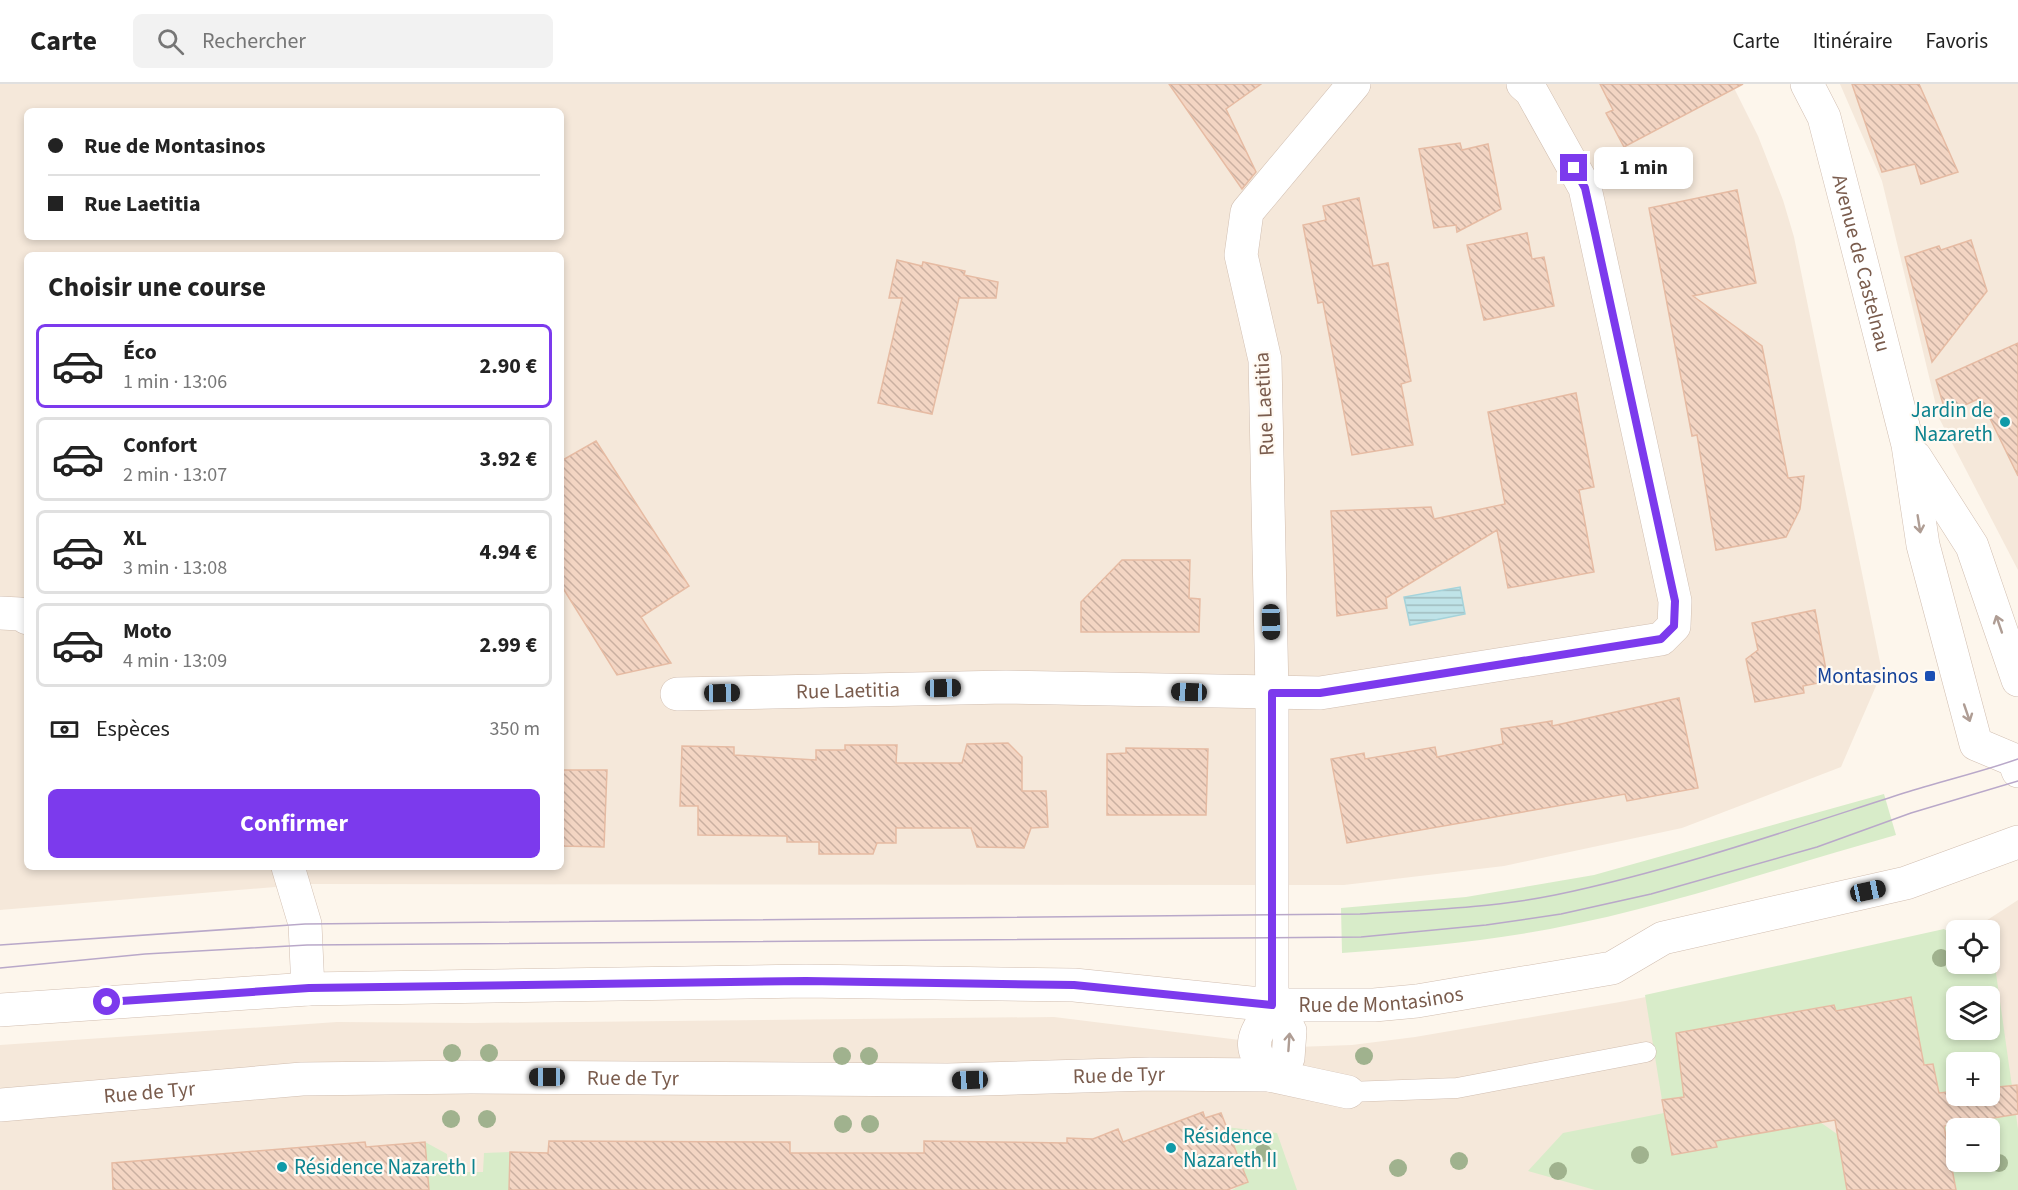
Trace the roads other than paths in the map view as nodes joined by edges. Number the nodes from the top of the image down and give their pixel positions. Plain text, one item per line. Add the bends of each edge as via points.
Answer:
1 (1354, 84) edge
2 (1523, 84) edge
3 (1807, 84) edge
4 (1908, 445) junction
5 (0, 613) edge
6 (24, 616) edge
7 (2018, 680) edge
8 (1272, 693) junction
9 (676, 694) dead end
10 (2017, 762) edge
11 (2018, 842) edge
12 (289, 870) edge
13 (309, 988) junction
14 (1272, 1005) junction
15 (0, 1010) edge
16 (1646, 1052) dead end
17 (1269, 1075) junction
18 (1348, 1092) joint
19 (0, 1105) edge

1 - 8 street, Rue Laetitia via 1247,212 1241,255 1265,360
2 - 8 street, Rue Laetitia via 1531,91 1585,188 1675,601 1674,626 1661,639 1320,693
3 - 4 street, Avenue de Castelnau via 1824,117
7 -> 4 street, Avenue de Castelnau via 1972,546
4 -> 10 street, Avenue de Castelnau via 1923,545 1976,744
5 - 6 street
8 - 9 street, Rue Laetitia via 1006,687
8 - 14 street, Rue Laetitia
11 - 14 street, Rue de Montasinos via 1906,883 1663,938 1612,968 1417,1001
12 - 13 street via 305,924
13 - 14 street, Rue de Montasinos via 806,981 1033,984
13 - 15 street, Rue de Montasinos
14 - 17 street via 1254,1039 1254,1054
16 - 18 lane via 1457,1088
17 - 18 street, Rue de Tyr
17 - 19 street, Rue de Tyr via 948,1080 303,1079

